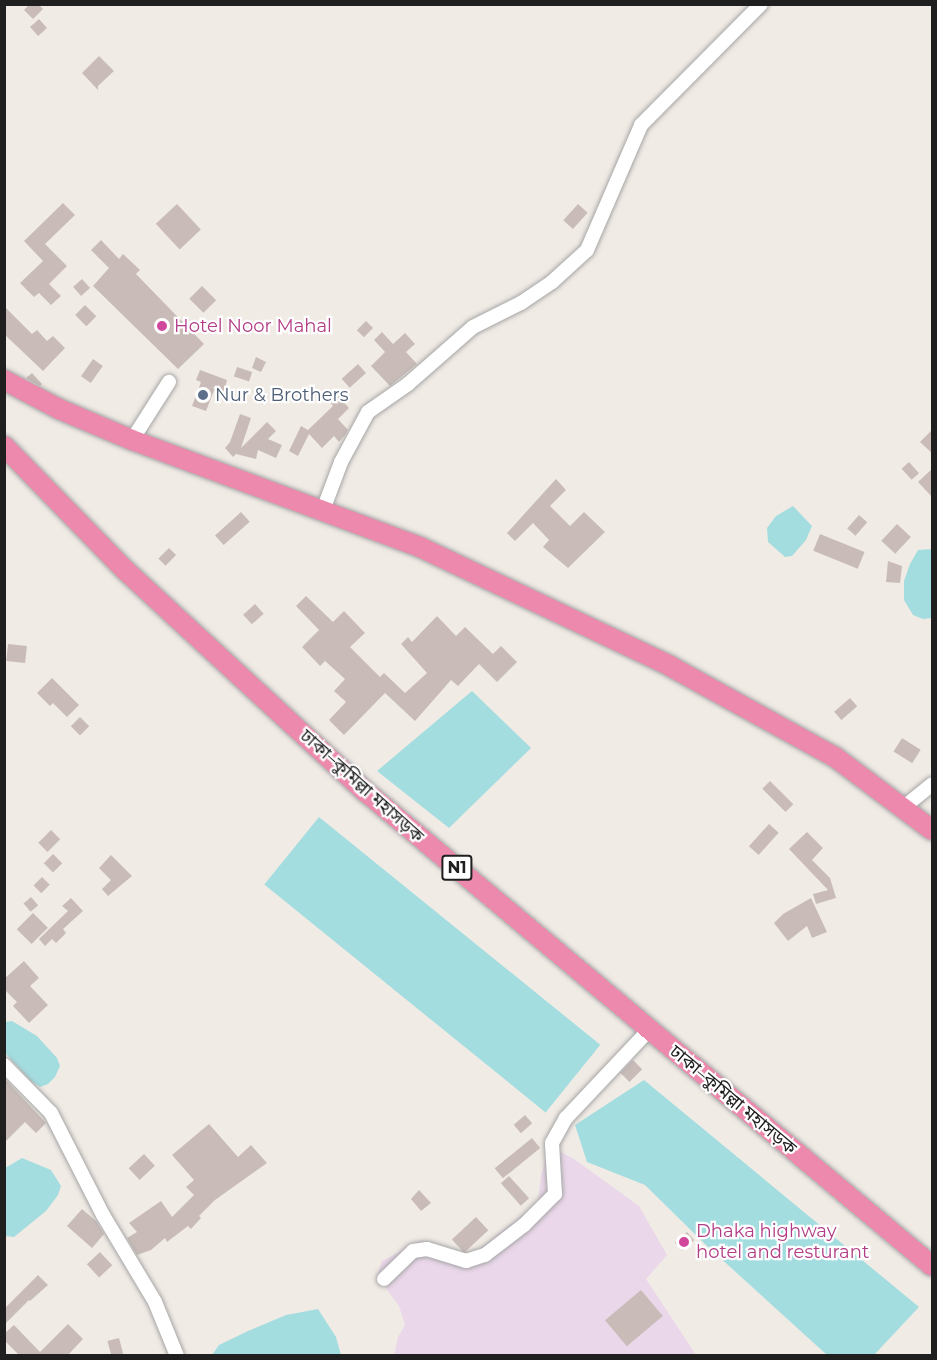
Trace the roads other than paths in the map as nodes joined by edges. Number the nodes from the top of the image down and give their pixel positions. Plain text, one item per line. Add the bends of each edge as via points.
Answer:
1 (761, 4) edge
2 (169, 382) dead end
3 (6, 383) edge
4 (132, 440) junction
5 (4, 446) edge
6 (323, 510) junction
7 (933, 784) edge
8 (904, 807) junction
9 (933, 830) edge
10 (649, 1030) junction
11 (4, 1065) edge
12 (933, 1266) edge
13 (384, 1279) dead end
14 (177, 1356) edge

1 - 6 street via 641,125 587,250 552,282 521,303 473,327 408,384 368,412 341,462
2 - 4 street
3 - 4 highway
4 - 6 highway
5 - 10 highway, ঢাকা–কুমিল্লা মহাসড়ক / N1 via 125,570 366,792
6 - 8 highway via 422,548 670,666 835,757
7 - 8 street
8 - 9 highway
10 - 12 highway, ঢাকা–কুমিল্লা মহাসড়ক / N1
10 - 13 street via 566,1118 552,1143 555,1194 524,1225 484,1255 466,1261 427,1249 413,1251
11 - 14 street via 51,1113 155,1302

